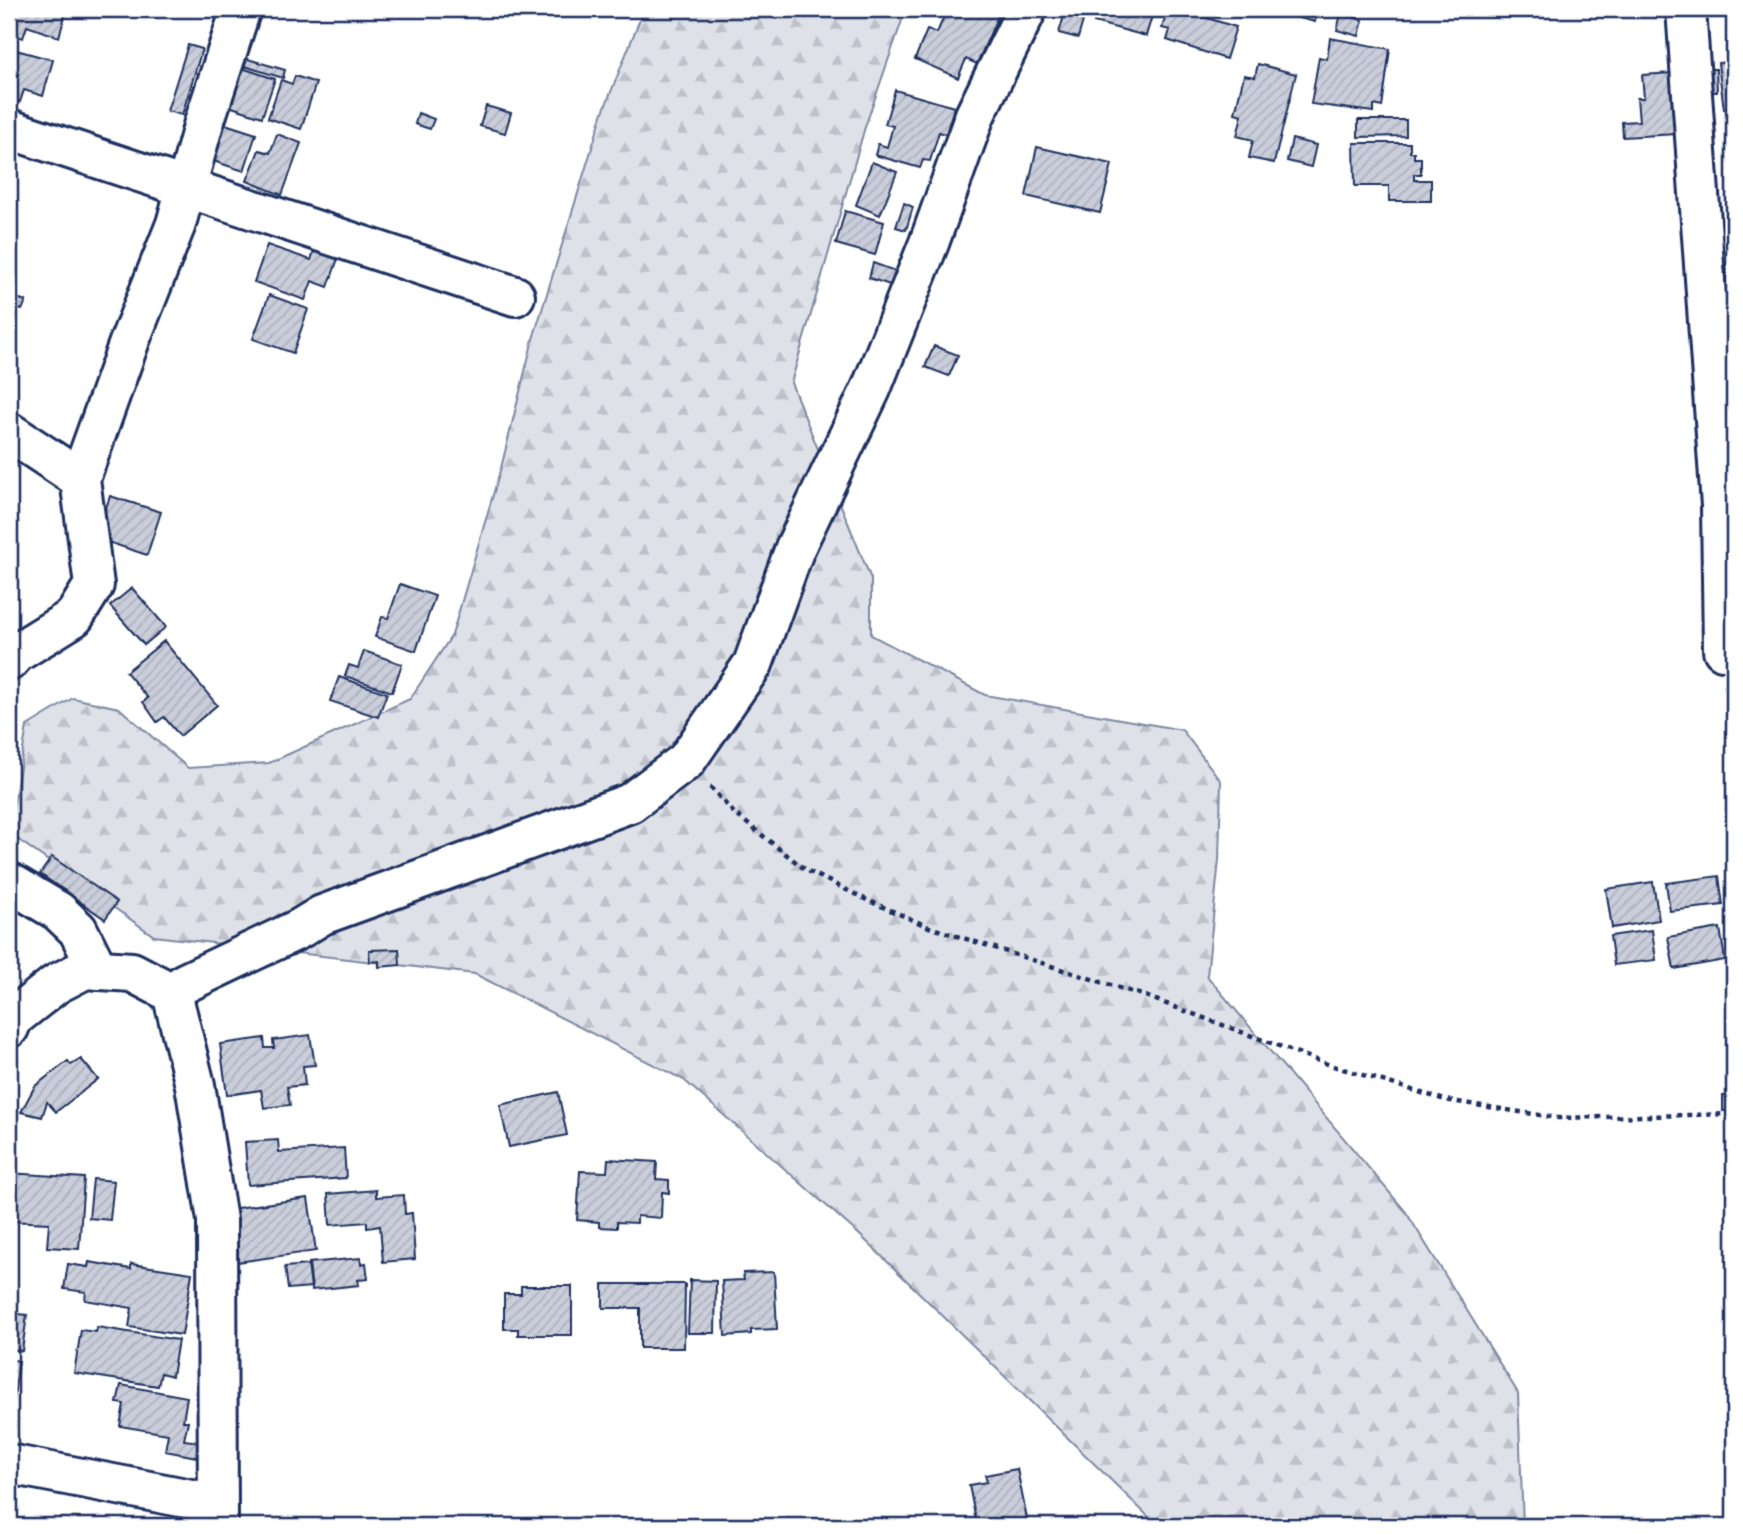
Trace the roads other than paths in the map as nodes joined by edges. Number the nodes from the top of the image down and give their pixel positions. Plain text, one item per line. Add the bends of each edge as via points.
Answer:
1 (241, 9) edge
2 (1027, 9) edge
3 (1686, 9) edge
4 (9, 129) edge
5 (186, 188) junction
6 (515, 296) dead end
7 (9, 432) edge
8 (80, 479) junction
9 (1723, 650) road end
10 (9, 661) edge
11 (9, 882) edge
12 (98, 970) junction
13 (172, 993) junction
14 (9, 1028) edge
15 (9, 1464) edge
16 (218, 1515) edge

1 - 5 street
2 - 13 street via 975,115 871,389 795,548 753,664 686,761 630,803 322,915
3 - 9 street via 1721,506
4 - 5 street
5 - 6 street
5 - 8 street
7 - 8 street
8 - 10 street via 94,585 74,617
11 - 12 street via 68,920
12 - 13 street via 132,972
12 - 14 street via 85,969 56,984 13,1018
13 - 16 street via 195,1085 216,1220
15 - 16 street

